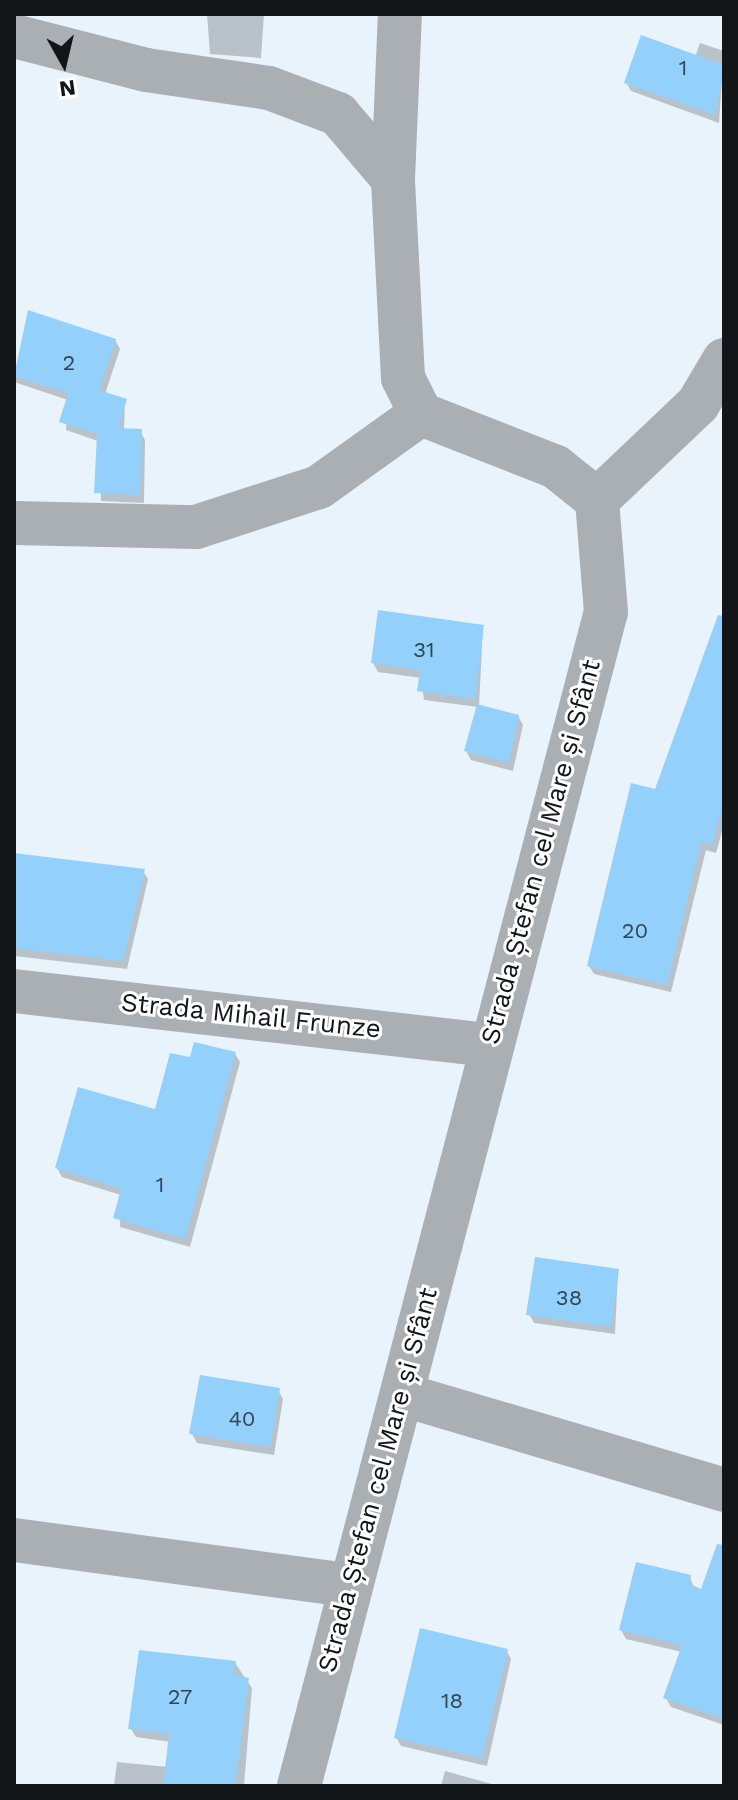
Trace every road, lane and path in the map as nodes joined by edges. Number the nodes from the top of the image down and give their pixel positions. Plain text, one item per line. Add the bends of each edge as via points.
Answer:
1 (400, 14) edge
2 (14, 36) edge
3 (393, 179) junction
4 (724, 360) edge
5 (421, 414) junction
6 (597, 500) junction
7 (14, 523) edge
8 (14, 991) edge
9 (488, 1045) junction
10 (404, 1395) junction
11 (724, 1490) edge
12 (14, 1540) edge
13 (349, 1585) junction
14 (299, 1786) edge

1 - 3 street
2 - 3 street via 146,70 269,88 338,114
3 - 5 street via 397,347
4 - 6 street via 698,404
5 - 6 street via 556,467
5 - 7 street via 319,487 196,527
6 - 9 street, Strada Ștefan cel Mare și Sfânt via 606,612
8 - 9 street, Strada Mihail Frunze
9 - 10 street, Strada Ștefan cel Mare și Sfânt
10 - 11 street
10 - 13 street, Strada Ștefan cel Mare și Sfânt
12 - 13 street
13 - 14 street, Strada Ștefan cel Mare și Sfânt

